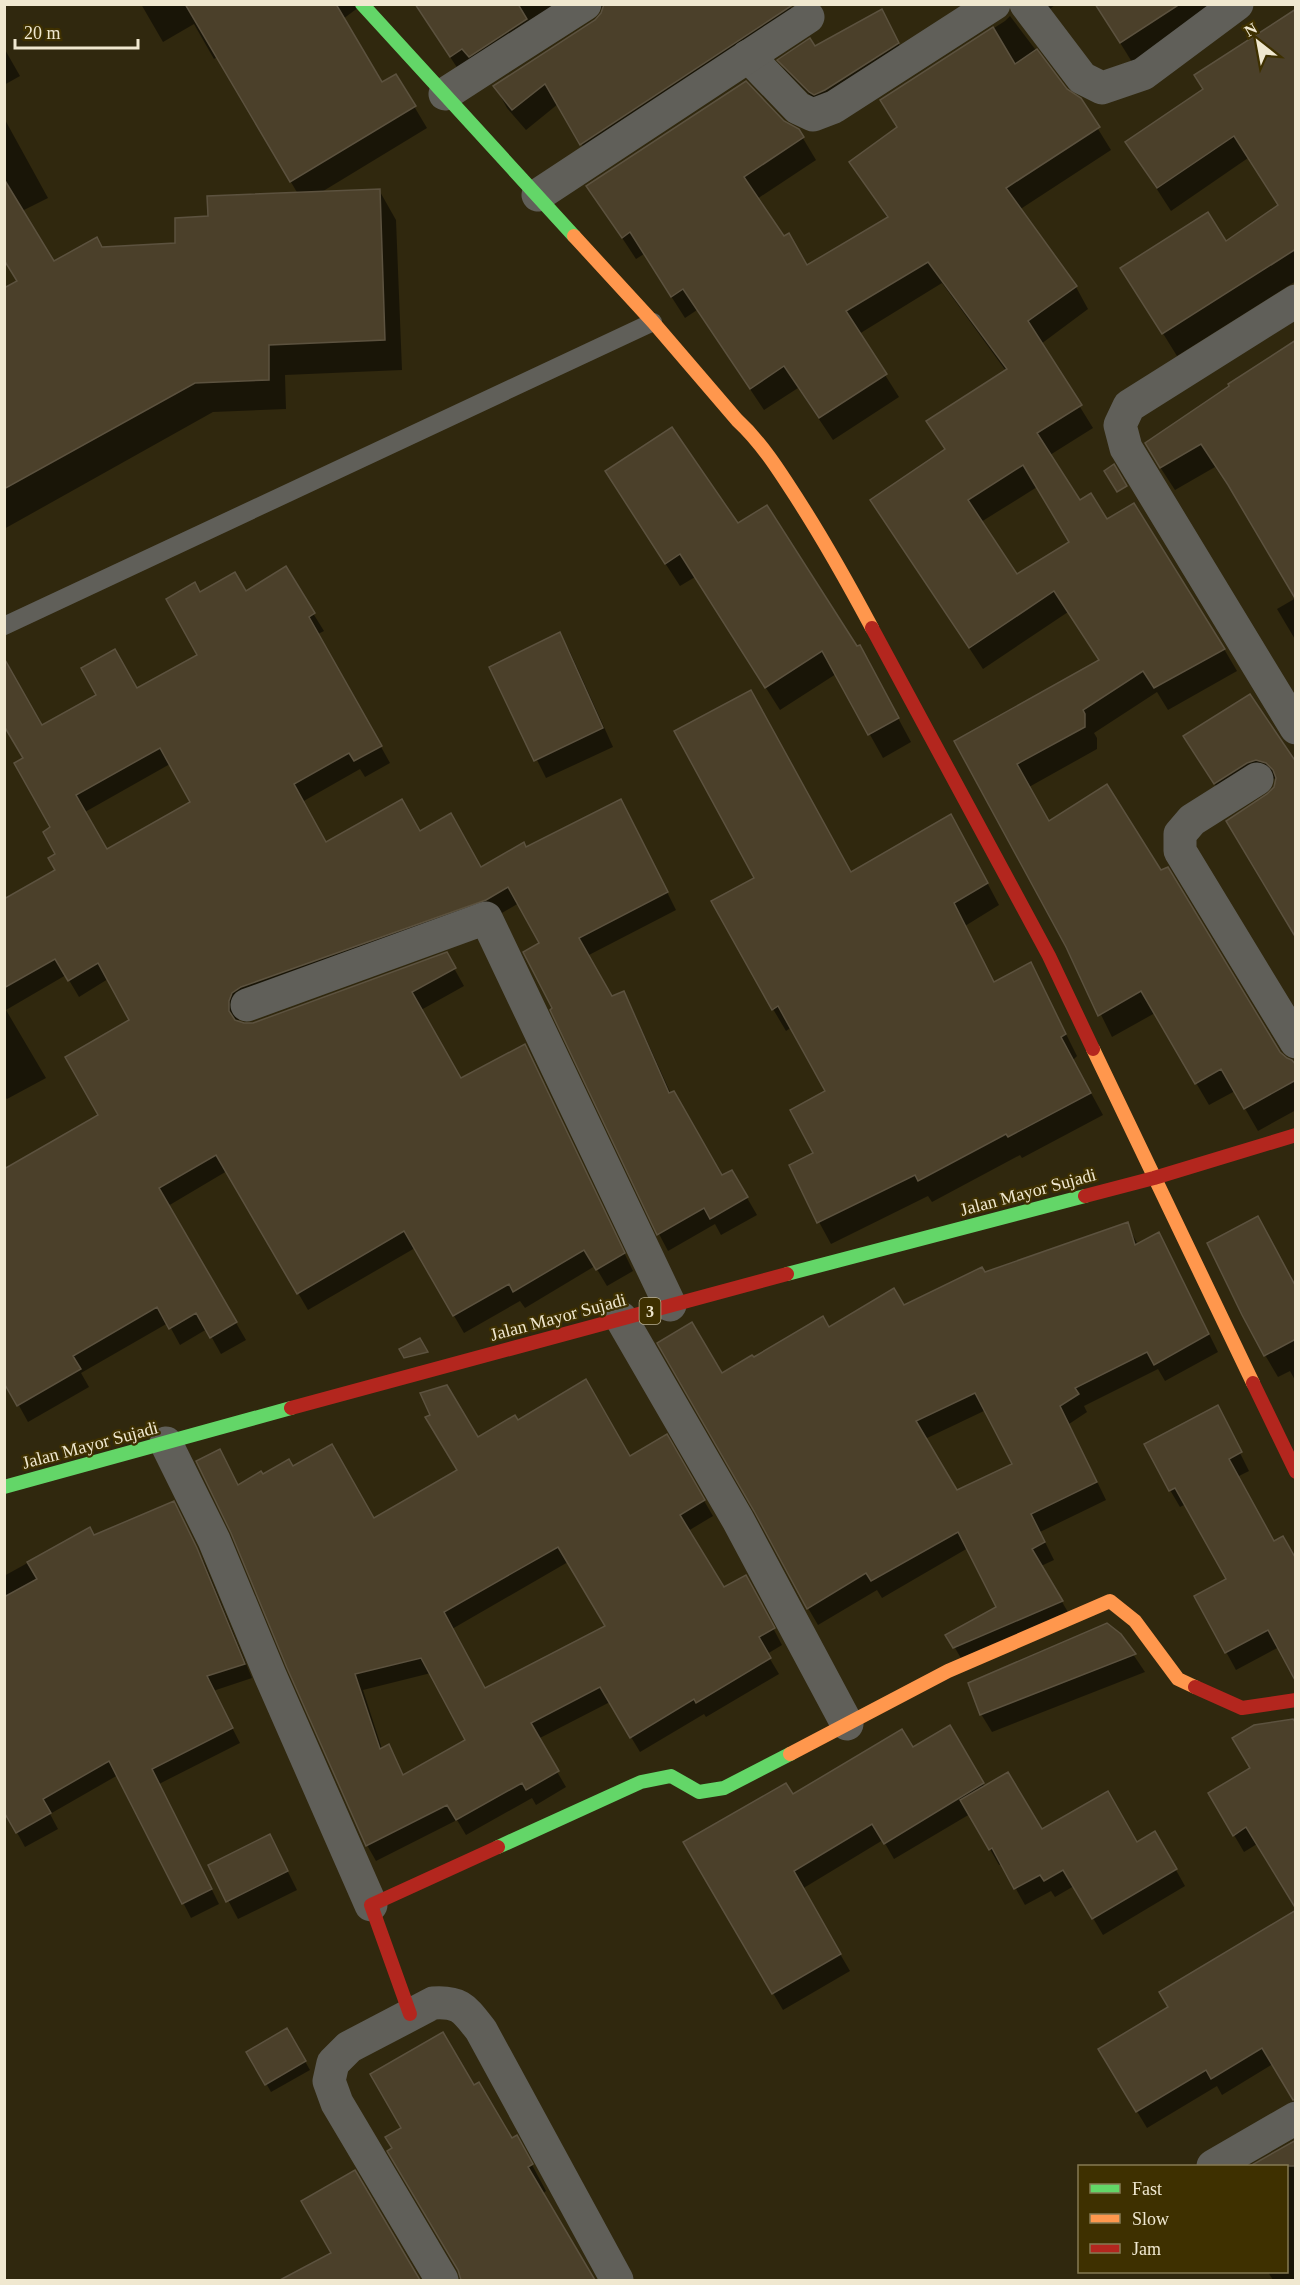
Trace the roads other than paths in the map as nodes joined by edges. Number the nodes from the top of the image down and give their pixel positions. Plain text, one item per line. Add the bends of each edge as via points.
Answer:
1 (362, 4) edge
2 (585, 4) edge
3 (994, 4) edge
4 (1026, 4) edge
5 (1237, 4) edge
6 (808, 17) dead end
7 (748, 56) junction
8 (445, 94) junction
9 (538, 195) junction
10 (1296, 301) edge
11 (653, 322) junction
12 (4, 626) edge
13 (1296, 728) edge
14 (1257, 779) dead end
15 (248, 1005) dead end
16 (1296, 1042) edge
17 (1296, 1135) edge
18 (1154, 1178) junction
19 (670, 1305) junction
20 (621, 1318) junction
21 (166, 1443) junction
22 (1296, 1472) edge
23 (4, 1487) edge
24 (1296, 1700) edge
25 (847, 1724) junction
26 (371, 1905) junction
27 (410, 2014) junction
28 (1296, 2118) edge
29 (1214, 2165) edge
30 (442, 2280) edge
31 (617, 2280) edge

1 - 8 main road
2 - 8 street
3 - 7 street via 834,107 813,115 798,108
4 - 5 street via 1082,78 1102,88 1143,74
6 - 7 street
7 - 9 street
8 - 9 main road
9 - 11 main road
10 - 13 street via 1129,406 1120,425 1126,447
11 - 12 lane
11 - 18 main road via 750,432 828,547 1049,956
14 - 16 street via 1192,820 1180,834 1180,851
15 - 19 street via 486,918
17 - 18 main road, Jalan Mayor Sujadi / 3
18 - 19 main road, Jalan Mayor Sujadi / 3
18 - 22 main road
19 - 20 main road, Jalan Mayor Sujadi / 3
20 - 21 main road, Jalan Mayor Sujadi / 3
20 - 25 street via 738,1520
21 - 23 main road, Jalan Mayor Sujadi / 3
21 - 26 street via 214,1539
24 - 25 main road via 1242,1708 1178,1679 1135,1622 1110,1601 948,1671
25 - 26 main road via 724,1788 699,1792 671,1776 640,1782
26 - 27 main road
27 - 30 street via 349,2047 333,2063 329,2081 338,2103
27 - 31 street via 433,2003 448,2002 462,2007 481,2030
28 - 29 street

